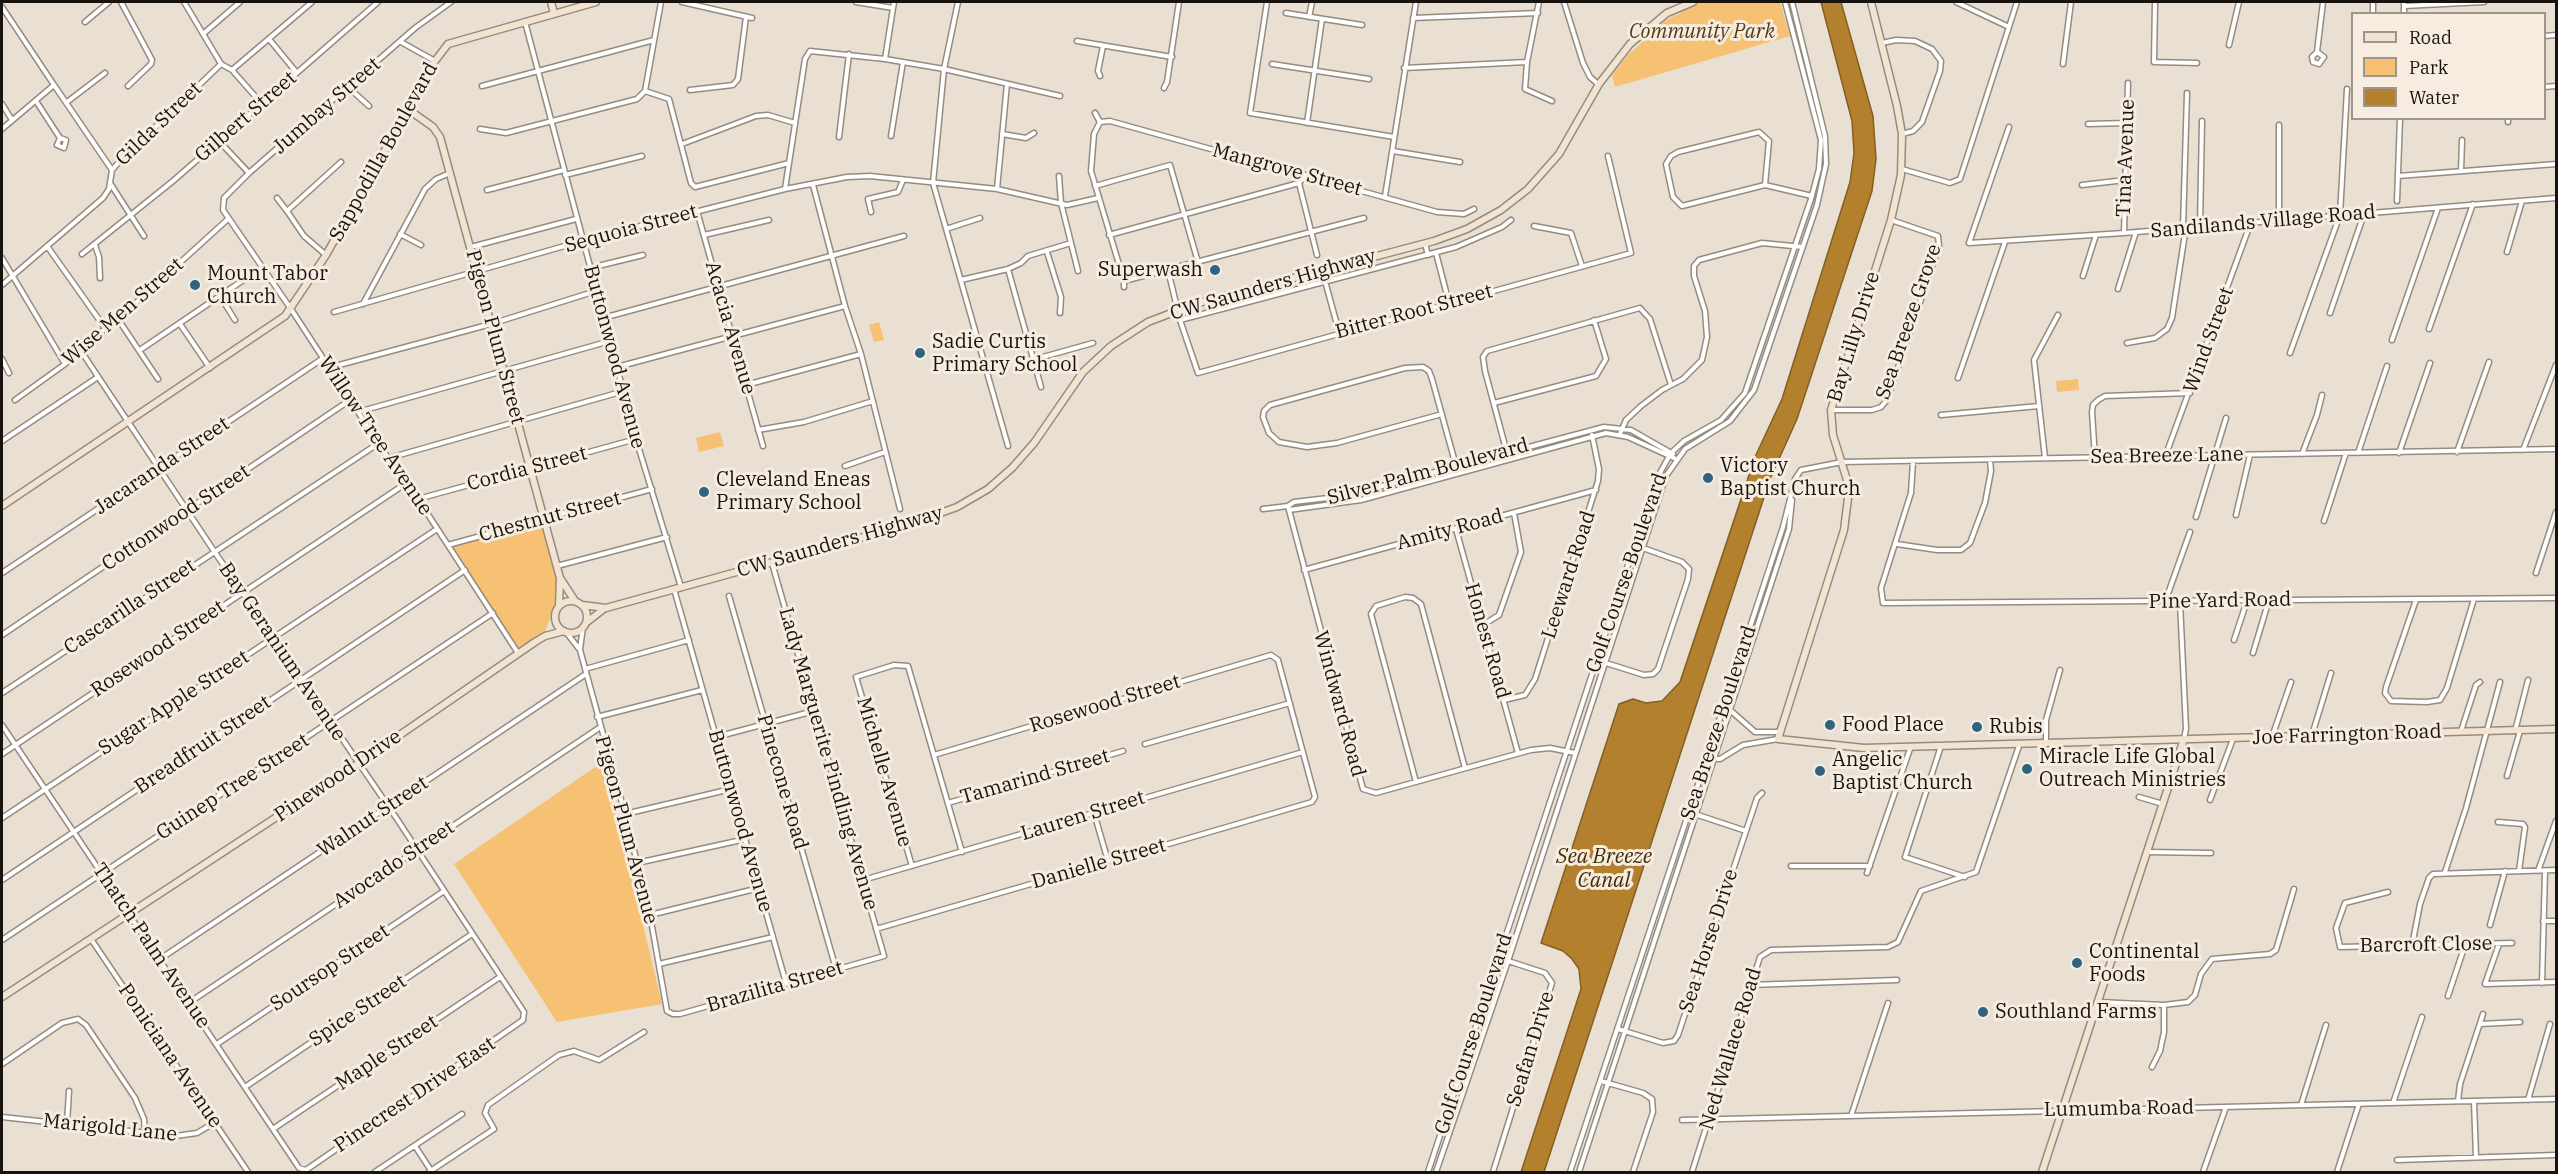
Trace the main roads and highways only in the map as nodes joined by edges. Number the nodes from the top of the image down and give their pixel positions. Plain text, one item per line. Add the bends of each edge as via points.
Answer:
1 (551, 2) edge
2 (596, 2) edge
3 (1683, 2) edge
4 (1693, 2) edge
5 (1870, 2) edge
6 (1678, 7) junction
7 (554, 13) junction
8 (409, 110) junction
9 (2, 506) edge
10 (560, 578) junction
11 (575, 601) junction
12 (582, 605) junction
13 (559, 606) junction
14 (606, 608) junction
15 (555, 617) junction
16 (585, 625) junction
17 (565, 632) junction
18 (545, 636) junction
19 (2556, 728) edge
20 (1778, 739) joint
21 (2184, 739) junction
22 (2, 997) edge
23 (2042, 1173) edge

1 - 7 main road
2 - 7 main road, Sappodilla Boulevard
3 - 6 main road, CW Saunders Highway
4 - 6 main road, CW Saunders Highway
5 - 20 main road, Bay Lilly Drive via 1902,134 1902,169 1891,220 1831,410 1848,498 1844,530
6 - 14 main road, CW Saunders Highway via 1630,44 1599,84 1559,154 1528,189 1484,220 1425,244 1178,310 1138,328 1096,359 1065,394 1030,449 1012,468 973,498 929,519
7 - 8 main road, Sappodilla Boulevard via 448,44
8 - 9 main road, Sappodilla Boulevard via 291,309 210,368
8 - 10 main road, Pigeon Plum Street via 437,131 451,172
10 - 11 main road, Pigeon Plum Street
10 - 13 main road, Pigeon Plum Street
11 - 12 main road
11 - 13 main road
12 - 14 main road, CW Saunders Highway
12 - 16 main road via 587,613
13 - 15 main road
14 - 16 main road, CW Saunders Highway
15 - 17 main road via 557,626
15 - 18 main road, Pinewood Drive
16 - 17 main road via 576,632
17 - 18 main road, Pinewood Drive
18 - 22 main road, Pinewood Drive
19 - 21 main road, Joe Farrington Road
20 - 21 main road, Joe Farrington Road via 1849,747
21 - 23 main road

